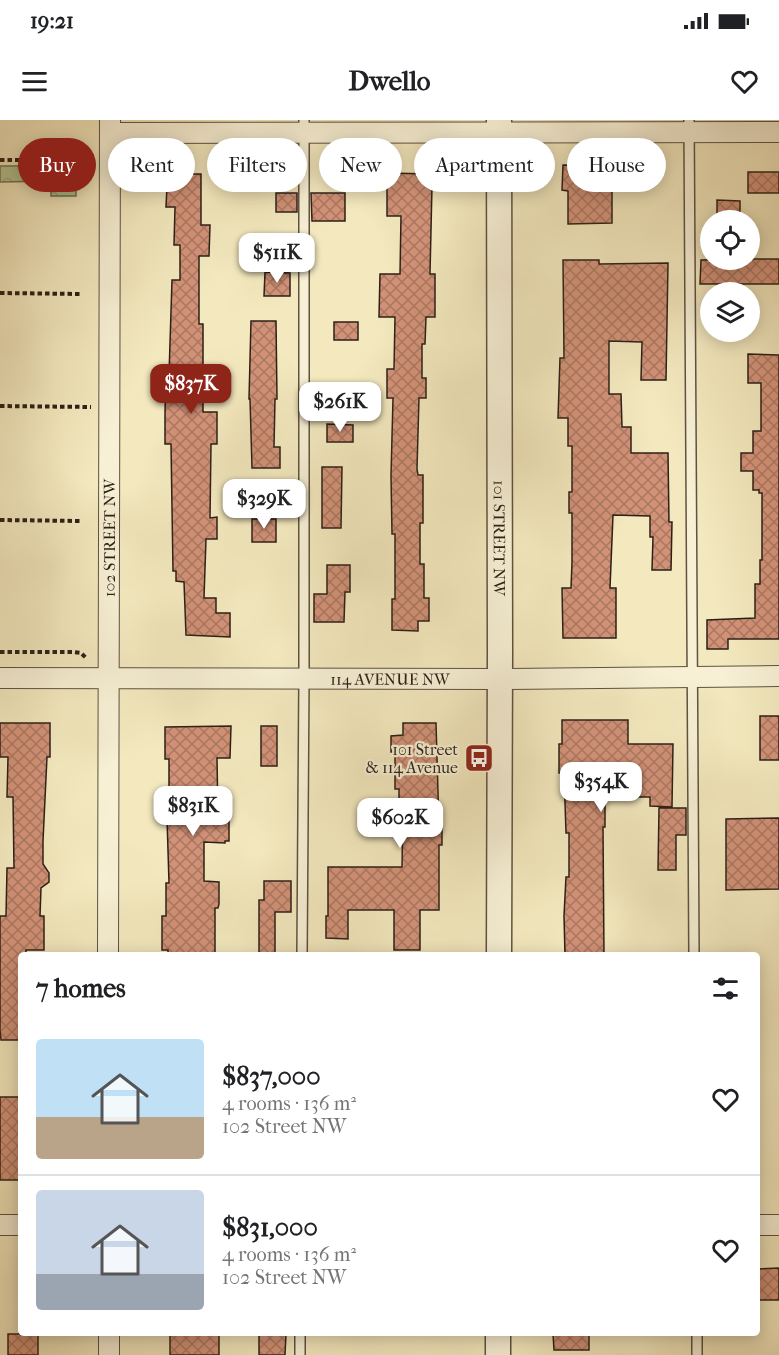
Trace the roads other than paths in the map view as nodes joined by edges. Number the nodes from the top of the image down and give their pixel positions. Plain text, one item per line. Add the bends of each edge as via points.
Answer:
1 (499, 126) edge
2 (689, 126) edge
3 (110, 127) edge
4 (303, 127) edge
5 (779, 132) edge
6 (692, 676) junction
7 (779, 676) edge
8 (304, 677) junction
9 (0, 678) edge
10 (108, 678) junction
11 (500, 678) junction
12 (108, 952) edge
13 (302, 952) edge
14 (499, 952) edge
15 (694, 952) edge
16 (0, 1225) edge
17 (18, 1225) edge
18 (760, 1225) edge
19 (779, 1225) edge
20 (109, 1336) edge
21 (300, 1336) edge
22 (498, 1336) edge
23 (697, 1336) edge
24 (109, 1355) edge
25 (300, 1355) edge
26 (498, 1355) edge
27 (697, 1355) edge

1 - 2 street
1 - 4 street
1 - 11 street, 101 STREET NW
2 - 5 street
2 - 6 lane
3 - 4 street
3 - 10 street, 102 STREET NW
4 - 8 lane
6 - 7 street, 114 AVENUE NW
6 - 11 street, 114 AVENUE NW
6 - 15 lane
8 - 10 street, 114 AVENUE NW
8 - 11 street, 114 AVENUE NW
8 - 13 lane
9 - 10 street, 114 AVENUE NW
10 - 12 street, 102 STREET NW
11 - 14 street, 101 STREET NW
16 - 17 street
18 - 19 street
20 - 24 street
21 - 25 lane
22 - 26 street
23 - 27 lane

